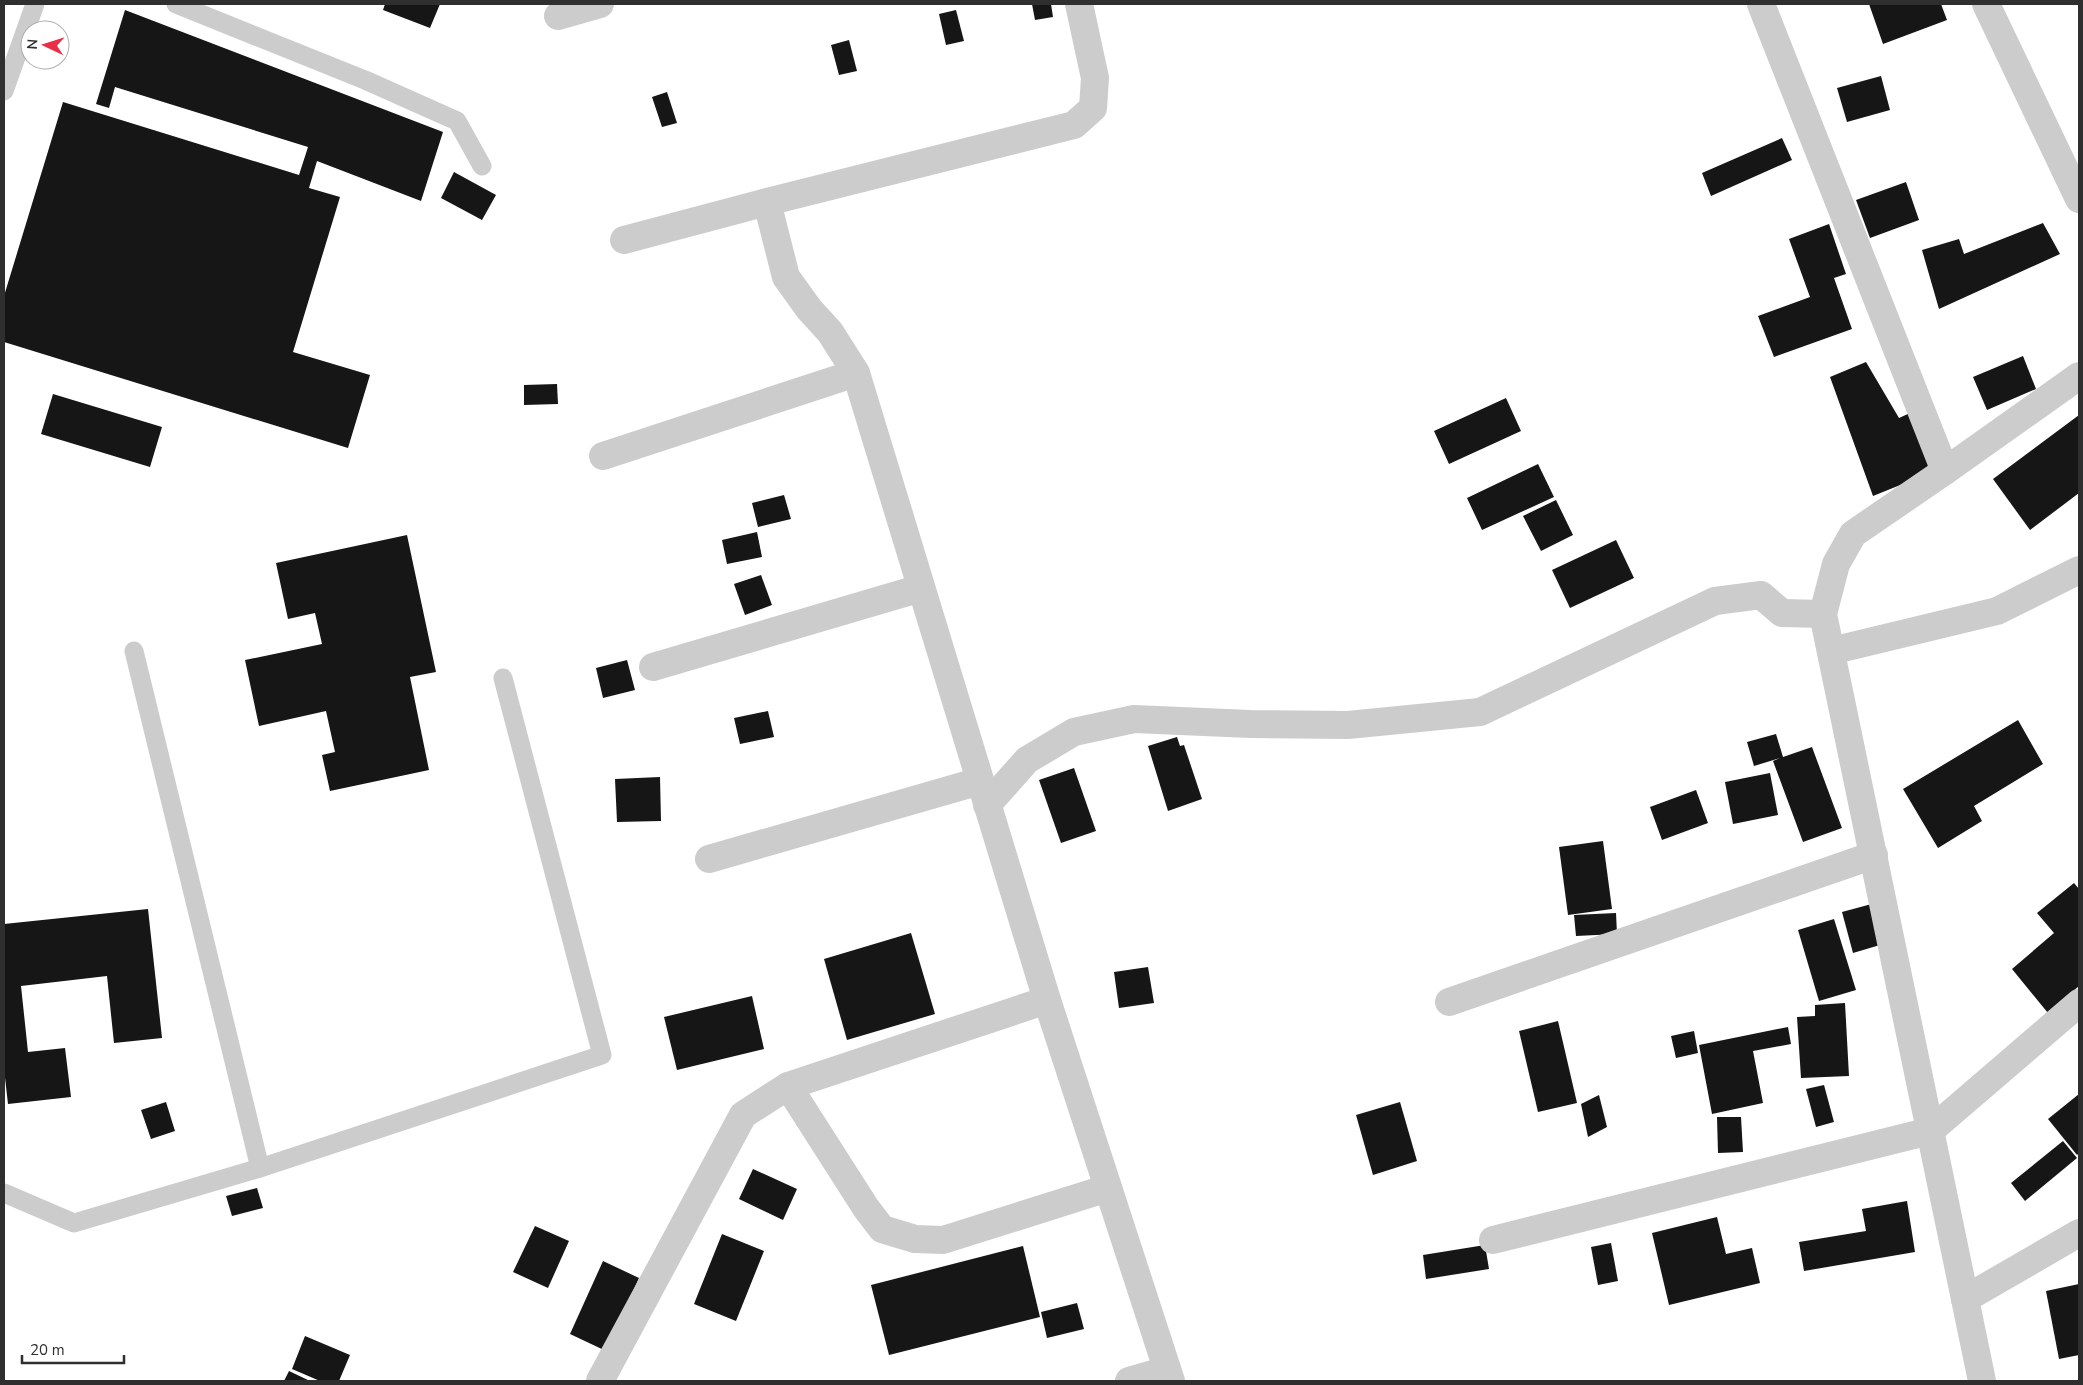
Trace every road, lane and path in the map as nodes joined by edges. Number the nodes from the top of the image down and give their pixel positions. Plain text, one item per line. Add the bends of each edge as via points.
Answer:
1 (35, 4) edge
2 (176, 4) edge
3 (600, 4) edge
4 (1079, 4) edge
5 (1761, 4) edge
6 (1986, 4) edge
7 (558, 16) dead end
8 (4, 91) edge
9 (482, 166) dead end
10 (2079, 199) edge
11 (767, 202) junction
12 (624, 240) dead end
13 (856, 373) junction
14 (2079, 376) edge
15 (603, 456) dead end
16 (1945, 471) junction
17 (2079, 570) edge
18 (921, 588) junction
19 (1823, 614) junction
20 (134, 651) dead end
21 (1831, 651) junction
22 (653, 667) dead end
23 (503, 678) dead end
24 (984, 793) junction
25 (1874, 855) junction
26 (709, 859) dead end
27 (1047, 1000) junction
28 (1449, 1002) dead end
29 (2079, 1003) edge
30 (788, 1086) junction
31 (1930, 1131) junction
32 (260, 1168) junction
33 (1108, 1188) junction
34 (4, 1194) edge
35 (2079, 1233) edge
36 (1493, 1240) dead end
37 (1965, 1299) junction
38 (1169, 1376) edge
39 (600, 1381) edge
40 (1129, 1381) edge
41 (1982, 1381) edge

1 - 8 lane
2 - 9 lane via 457,121
3 - 7 street
4 - 11 street via 1095,78 1093,108 1074,126
5 - 16 street
6 - 10 street
11 - 12 street
11 - 13 street via 786,277 830,332
13 - 15 street
13 - 18 street
14 - 16 street
16 - 19 street via 1853,534 1836,564
17 - 21 street via 1998,611
18 - 22 street
18 - 24 street
19 - 21 street
19 - 24 street via 1782,613 1761,595 1715,601 1480,712 1348,725 1134,719 1091,728 1074,732 1027,760
20 - 32 lane
21 - 25 street
23 - 32 lane via 602,1055
24 - 26 street
24 - 27 street
25 - 28 street
25 - 31 street
27 - 30 street
27 - 33 street
29 - 31 street
30 - 33 street via 882,1229 915,1239 943,1240
30 - 39 street via 743,1115
31 - 36 street
31 - 37 street
32 - 34 lane via 74,1223
33 - 38 street
35 - 37 street
37 - 41 street
38 - 40 street

